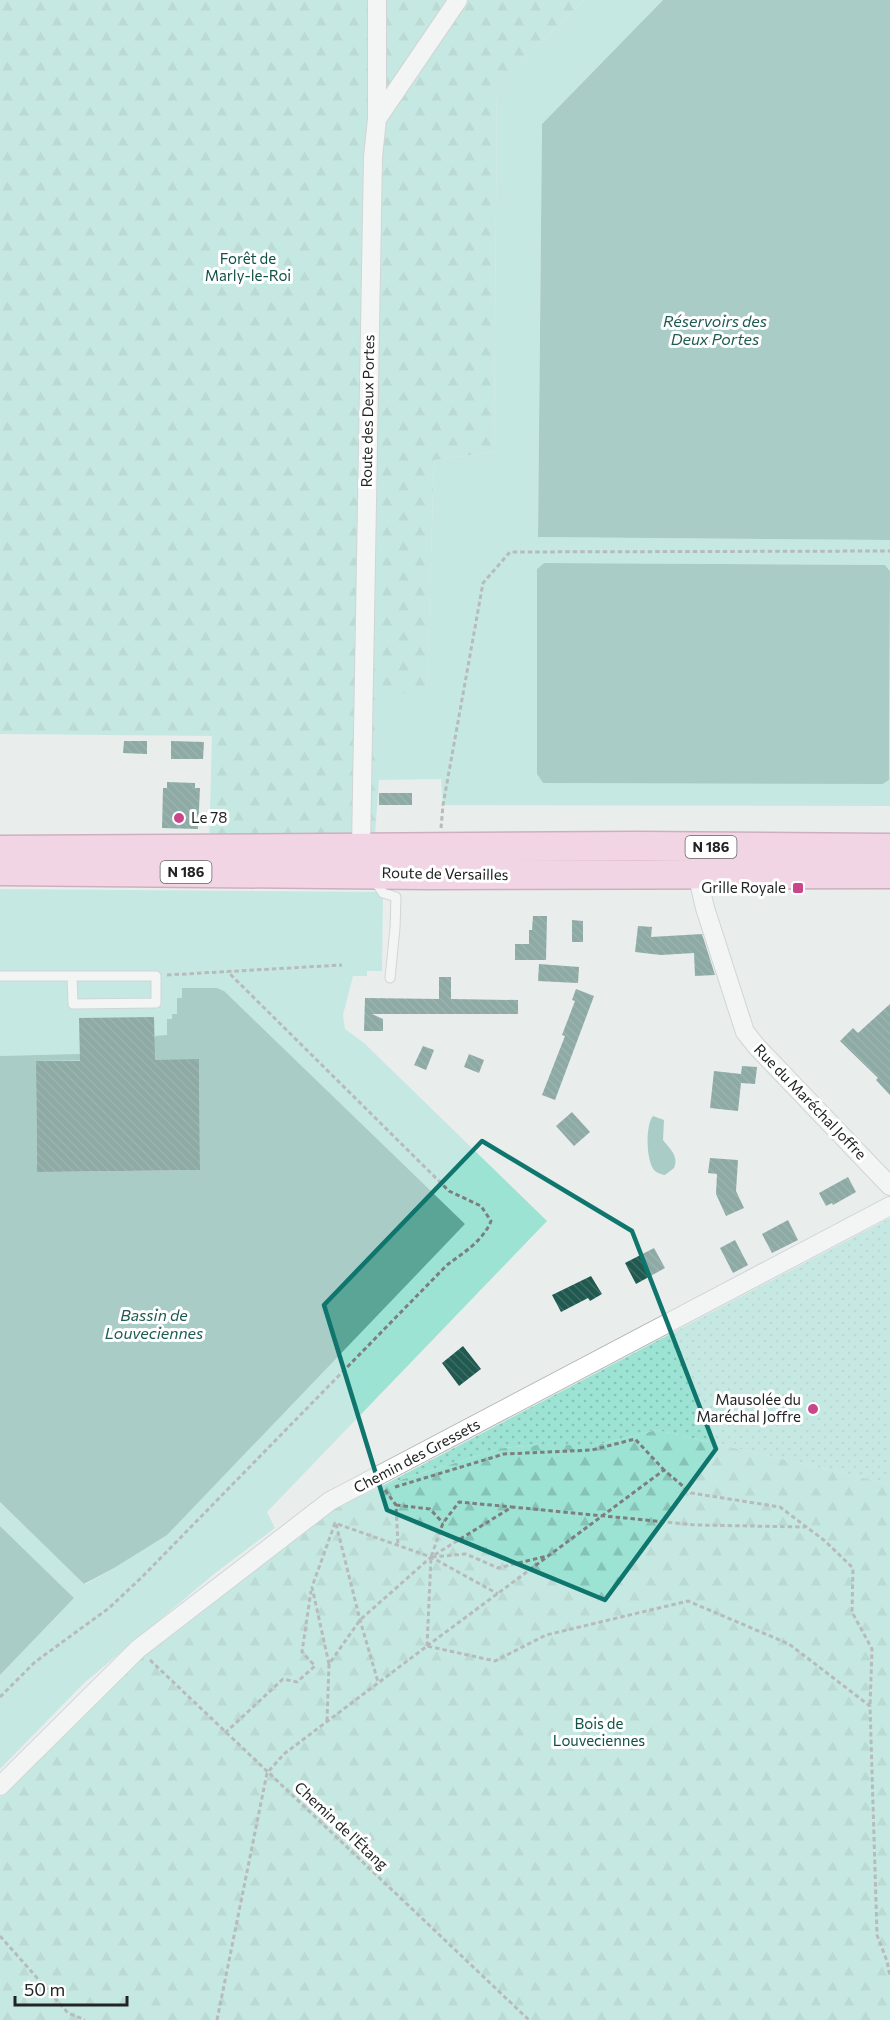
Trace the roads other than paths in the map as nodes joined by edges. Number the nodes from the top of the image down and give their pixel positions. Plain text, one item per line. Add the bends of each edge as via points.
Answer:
1 (377, 0) edge
2 (458, 0) edge
3 (377, 119) junction
4 (800, 847) junction
5 (890, 848) edge
6 (0, 850) edge
7 (366, 861) junction
8 (0, 871) edge
9 (890, 874) edge
10 (697, 876) junction
11 (405, 891) dead end
12 (396, 897) junction
13 (0, 976) edge
14 (72, 976) junction
15 (390, 978) dead end
16 (890, 1186) edge
17 (890, 1206) edge
18 (0, 1786) edge

1 - 3 street
2 - 3 street, Route des Deux Portes
3 - 7 street, Route des Deux Portes via 373,169
4 - 5 main road, Route de Versailles / N 186
4 - 7 main road, Route de Versailles / N 186 via 391,848
4 - 10 street via 774,856 700,864
6 - 7 main road, Route de Versailles / N 186
7 - 8 main road, Route de Versailles / N 186
7 - 10 main road, Route de Versailles / N 186 via 421,880
7 - 12 lane via 383,893
9 - 10 main road, Route de Versailles / N 186
10 - 16 street, Rue du Maréchal Joffre via 745,1032
11 - 12 lane
12 - 15 lane
13 - 14 lane
14 - 14 lane via 156,976 156,1003 73,1004
17 - 18 street, Chemin des Gressets via 381,1483 330,1502 138,1649

